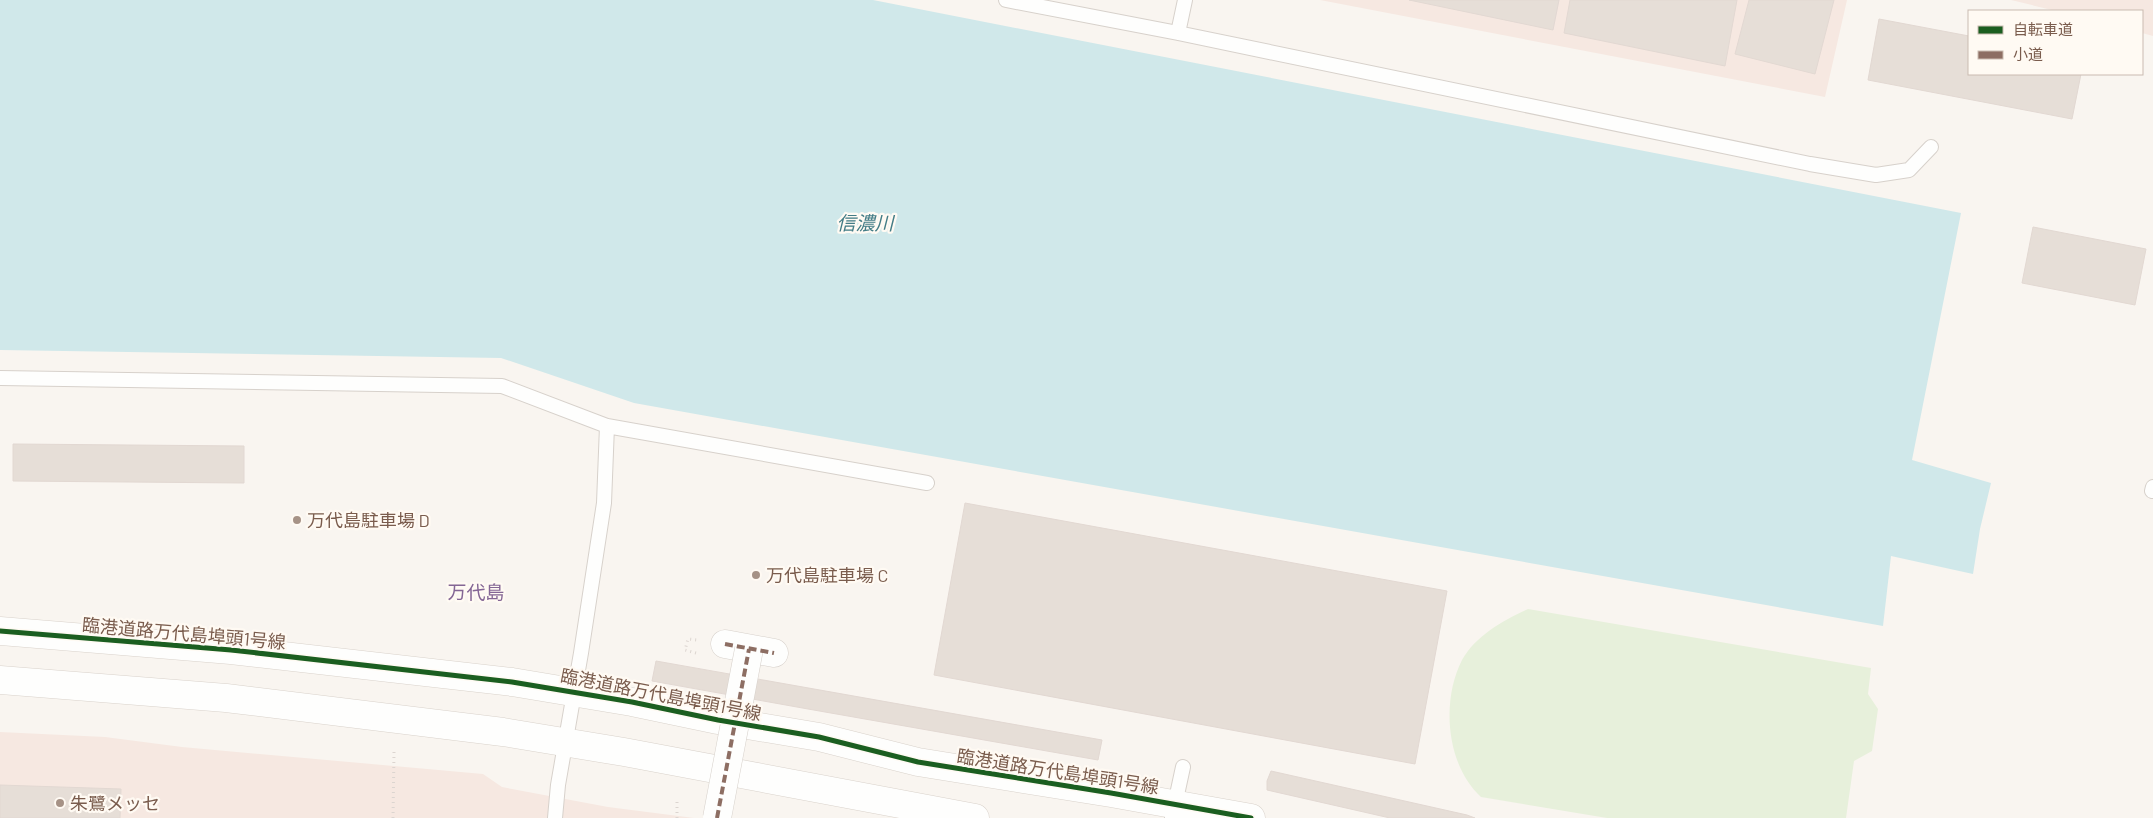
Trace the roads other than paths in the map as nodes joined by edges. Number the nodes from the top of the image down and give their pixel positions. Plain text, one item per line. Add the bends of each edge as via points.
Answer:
1 (1006, 0) edge
2 (1185, 0) edge
3 (1178, 33) junction
4 (1931, 147) dead end
5 (0, 378) edge
6 (607, 426) junction
7 (927, 483) dead end
8 (0, 631) edge
9 (749, 648) dead end
10 (0, 680) edge
11 (574, 692) junction
12 (566, 742) junction
13 (1183, 767) dead end
14 (1174, 811) edge
15 (555, 818) edge
16 (716, 818) edge
17 (975, 818) edge
18 (1251, 818) edge

1 - 3 lane
2 - 3 lane
3 - 4 lane via 1876,175 1909,170
5 - 6 lane via 502,386
6 - 7 lane
6 - 11 lane via 604,503
8 - 11 street, 臨港道路万代島埠頭1号線 via 231,650
9 - 16 street, bridge
10 - 12 street via 226,698
11 - 12 lane
11 - 14 street, 臨港道路万代島埠頭1号線 via 820,738 918,762 1111,793
12 - 15 lane
12 - 17 street
13 - 14 lane
14 - 18 street, 臨港道路万代島埠頭1号線

